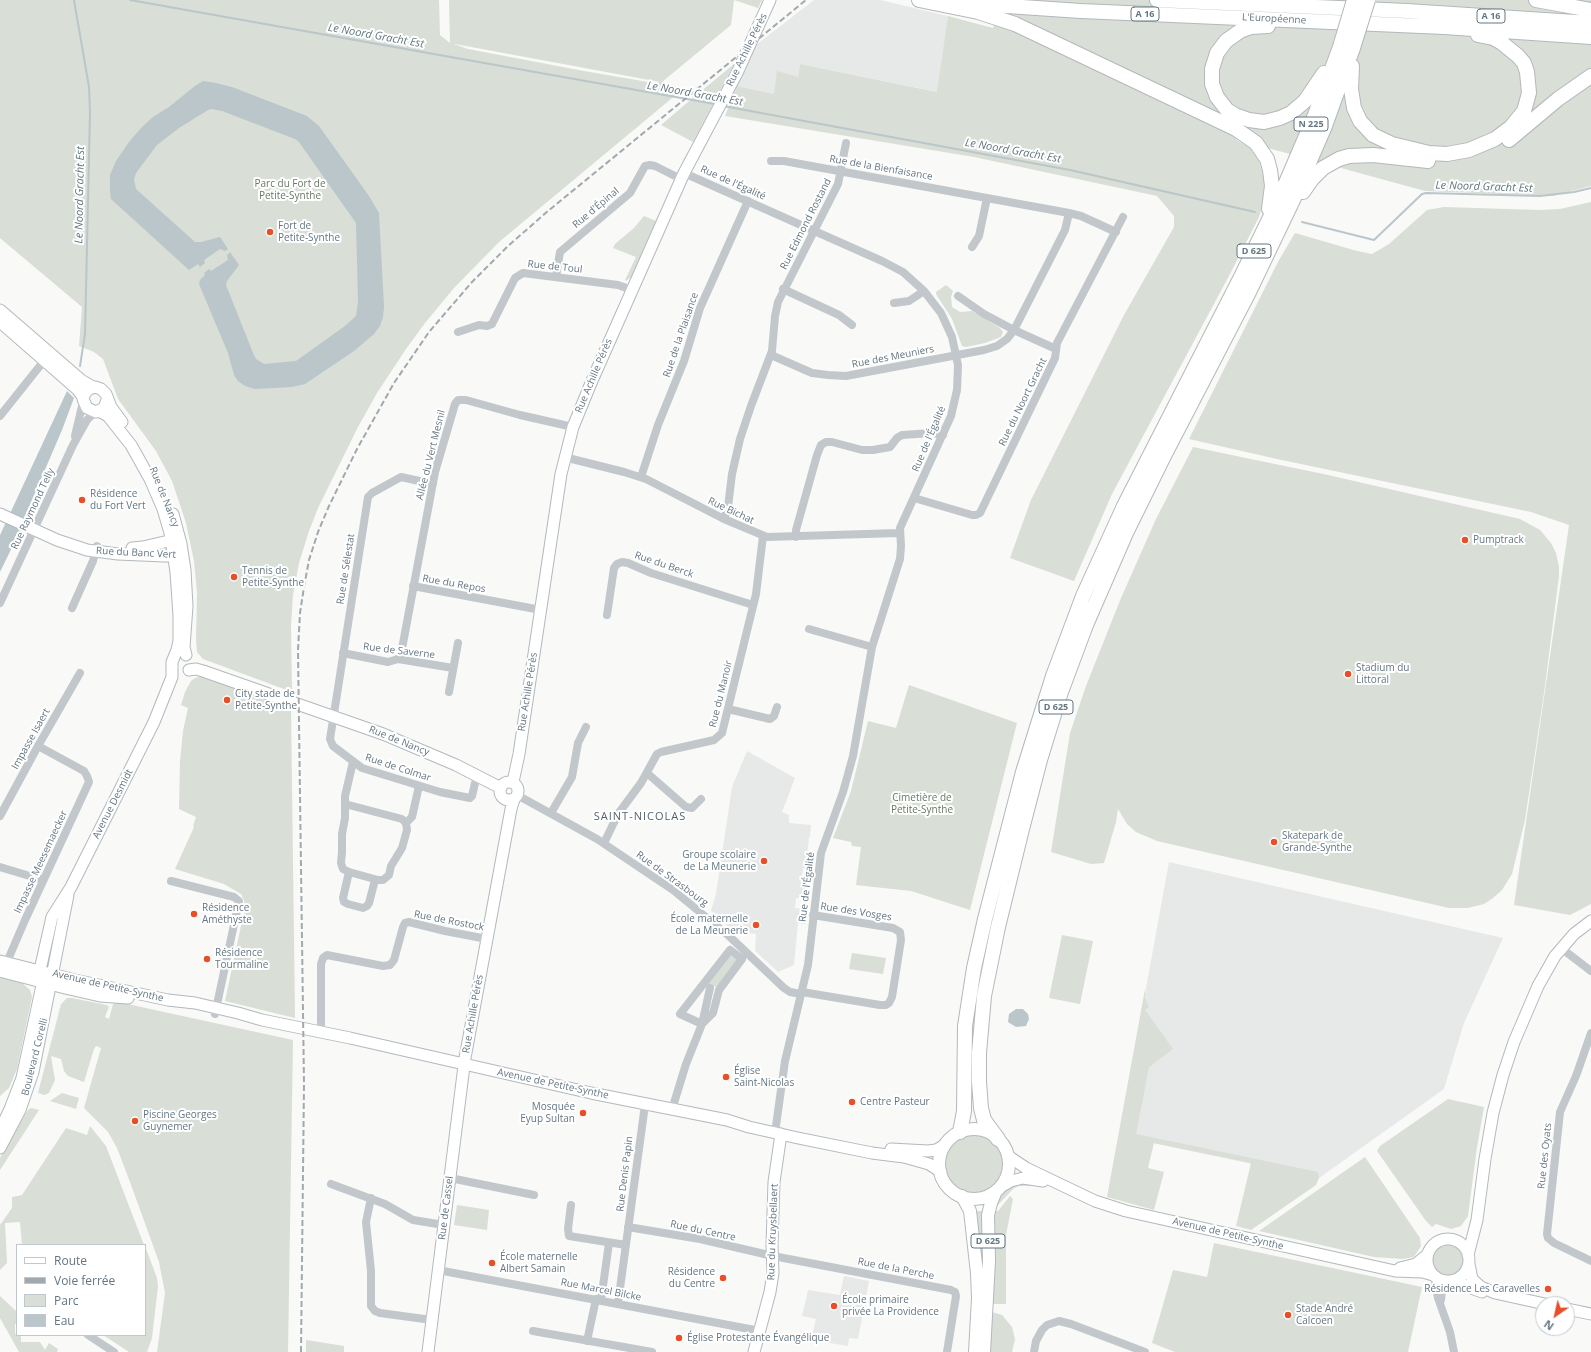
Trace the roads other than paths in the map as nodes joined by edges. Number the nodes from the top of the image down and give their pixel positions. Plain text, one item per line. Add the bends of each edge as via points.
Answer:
1 (770, 0) edge
2 (918, 0) edge
3 (957, 0) edge
4 (1157, 0) edge
5 (1354, 0) edge
6 (1368, 0) edge
7 (1536, 0) edge
8 (1591, 10) edge
9 (1334, 22) junction
10 (1591, 23) edge
11 (1444, 27) junction
12 (1591, 36) edge
13 (1347, 47) junction
14 (1591, 76) edge
15 (846, 143) dead end
16 (771, 161) dead end
17 (842, 171) junction
18 (682, 176) junction
19 (1302, 180) joint
20 (987, 198) junction
21 (1279, 199) joint
22 (748, 201) junction
23 (1069, 213) junction
24 (1123, 217) dead end
25 (815, 230) junction
26 (1116, 232) junction
27 (1267, 240) junction
28 (972, 247) dead end
29 (556, 277) junction
30 (783, 289) junction
31 (632, 290) junction
32 (924, 291) junction
33 (958, 296) dead end
34 (894, 303) dead end
35 (0, 310) edge
36 (0, 322) edge
37 (852, 325) dead end
38 (1014, 330) junction
39 (458, 332) dead end
40 (1056, 349) junction
41 (771, 355) junction
42 (956, 355) junction
43 (47, 357) junction
44 (81, 392) junction
45 (107, 400) junction
46 (97, 411) junction
47 (0, 416) edge
48 (573, 427) junction
49 (943, 435) junction
50 (73, 445) junction
51 (564, 457) junction
52 (641, 477) junction
53 (433, 484) junction
54 (914, 498) junction
55 (4, 513) edge
56 (724, 519) junction
57 (36, 527) junction
58 (899, 532) junction
59 (763, 536) junction
60 (796, 537) junction
61 (176, 540) junction
62 (96, 549) junction
63 (179, 555) junction
64 (413, 586) junction
65 (0, 603) edge
66 (753, 605) junction
67 (72, 608) dead end
68 (541, 610) junction
69 (607, 615) dead end
70 (809, 629) dead end
71 (458, 643) dead end
72 (872, 647) junction
73 (342, 653) junction
74 (188, 656) junction
75 (398, 659) junction
76 (174, 662) junction
77 (453, 668) junction
78 (186, 672) junction
79 (80, 673) dead end
80 (449, 692) dead end
81 (295, 702) junction
82 (777, 707) dead end
83 (728, 709) junction
84 (333, 716) junction
85 (154, 722) junction
86 (586, 727) dead end
87 (38, 746) junction
88 (353, 762) junction
89 (647, 773) junction
90 (478, 776) junction
91 (513, 782) junction
92 (419, 786) junction
93 (501, 788) junction
94 (516, 797) junction
95 (701, 799) dead end
96 (345, 804) junction
97 (551, 813) junction
98 (0, 816) edge
99 (406, 823) junction
100 (604, 843) junction
101 (0, 867) edge
102 (349, 872) junction
103 (43, 880) junction
104 (375, 880) junction
105 (171, 881) dead end
106 (71, 887) junction
107 (813, 915) junction
108 (1591, 921) edge
109 (487, 939) junction
110 (1561, 948) junction
111 (740, 952) junction
112 (2, 964) edge
113 (1591, 971) edge
114 (47, 976) junction
115 (706, 987) junction
116 (719, 990) junction
117 (802, 993) junction
118 (216, 1011) junction
119 (702, 1024) junction
120 (321, 1033) junction
121 (1591, 1033) edge
122 (464, 1065) junction
123 (674, 1103) dead end
124 (645, 1104) junction
125 (0, 1130) edge
126 (960, 1132) junction
127 (778, 1133) junction
128 (998, 1139) junction
129 (945, 1145) junction
130 (0, 1148) edge
131 (844, 1148) junction
132 (1008, 1156) junction
133 (941, 1172) junction
134 (450, 1178) junction
135 (331, 1184) dead end
136 (999, 1189) junction
137 (1077, 1193) junction
138 (534, 1195) dead end
139 (962, 1196) junction
140 (371, 1198) junction
141 (571, 1205) dead end
142 (1478, 1214) junction
143 (444, 1225) junction
144 (628, 1227) junction
145 (1455, 1240) junction
146 (609, 1243) junction
147 (626, 1245) junction
148 (1427, 1255) junction
149 (773, 1256) junction
150 (1469, 1260) junction
151 (1591, 1261) edge
152 (1382, 1268) junction
153 (438, 1270) junction
154 (1434, 1276) junction
155 (1450, 1281) junction
156 (1494, 1293) junction
157 (598, 1300) junction
158 (1535, 1302) edge
159 (618, 1304) junction
160 (1442, 1309) junction
161 (1575, 1311) edge
162 (1591, 1314) edge
163 (432, 1320) junction
164 (533, 1331) dead end
165 (760, 1331) junction
166 (90, 1336) edge
167 (587, 1341) junction
168 (114, 1352) edge
169 (428, 1352) edge
170 (652, 1352) edge
171 (754, 1352) edge
172 (947, 1352) edge
173 (975, 1352) edge
174 (984, 1352) edge
175 (1034, 1352) edge
176 (1145, 1352) edge
177 (1454, 1352) edge

1 - 18 street, Rue Achille Pérès via 741,65
2 - 27 highway via 978,12 1020,26 1245,134 1262,150 1271,174
3 - 9 highway, L'Européenne / A 16 via 1074,10
4 - 10 highway, L'Européenne / A 16 via 1407,11
5 - 13 highway, N 225, bridge
6 - 13 highway, N 225, bridge
7 - 8 highway
9 - 11 highway, L'Européenne / A 16
9 - 13 highway via 1256,26 1240,31 1226,41 1217,53 1212,69 1213,88 1223,106 1235,115 1254,121 1274,120 1290,113 1305,100
11 - 12 highway, L'Européenne / A 16
11 - 13 highway via 1493,38 1506,45 1521,60 1528,78 1527,103 1515,123 1485,145 1464,152 1440,154 1402,147 1381,140 1370,132 1358,116 1352,98
13 - 19 highway, N 225 via 1325,126
13 - 21 highway, N 225
14 - 27 highway via 1504,143 1477,157 1443,163 1366,155 1349,156 1333,162 1323,168 1308,184
15 - 17 street, Rue Edmond Rostand
16 - 17 street, Rue de la Bienfaisance
17 - 20 street, Rue de la Bienfaisance
17 - 25 street, Rue Edmond Rostand
18 - 22 street, Rue de l'Égalité
18 - 29 street, Rue d'Épinal via 655,166 645,166 630,193 560,252
18 - 31 street, Rue Achille Pérès
19 - 27 highway, D 625
20 - 23 street, Rue de la Bienfaisance
20 - 28 street via 979,236
21 - 27 highway, D 625
22 - 25 street, Rue de l'Égalité
22 - 52 street, Rue de la Plaisance via 700,308 684,361 658,425
23 - 26 street, Rue de la Bienfaisance
23 - 38 street, Rue des Meuniers via 1065,230
24 - 26 street, Rue du Noort Gracht
25 - 30 street, Rue Edmond Rostand
25 - 32 street, Rue de l'Égalité via 893,266
26 - 40 street, Rue du Noort Gracht
27 - 126 highway, D 625 via 1159,435 1083,596 1048,690 1016,800 972,976 965,1026 964,1116
27 - 128 highway, D 625 via 1237,316 1123,540 1086,625 1050,726 1032,788 983,1000 979,1068 981,1108 984,1120
29 - 31 street, Rue de Toul via 618,285
29 - 39 street, Rue de Toul via 519,274 492,324 478,325
30 - 37 street via 839,315
30 - 41 street, Rue Edmond Rostand via 776,309
31 - 48 street, Rue Achille Pérès
32 - 34 street via 909,301
32 - 42 street, Rue de l'Égalité via 944,318
33 - 38 street
35 - 43 street
36 - 43 street
38 - 40 street
38 - 42 street, Rue des Meuniers via 997,346
40 - 54 street, Rue du Noort Gracht via 1055,358 980,513 972,515
41 - 42 street, Rue des Meuniers via 812,373 839,376 856,375
41 - 56 street, Rue Edmond Rostand via 740,439
42 - 49 street, Rue de l'Égalité via 957,390 953,412
43 - 44 street
43 - 44 street via 68,368
43 - 47 street
44 - 45 street via 93,387 99,388 104,391
44 - 46 street via 88,409
44 - 50 street, Rue Raymond Telly
45 - 46 street via 105,406
45 - 61 street, Rue de Nancy via 138,442 155,473 170,507
46 - 50 street, Rue Raymond Telly via 87,420
46 - 61 street, Rue de Nancy via 105,413 110,418 141,461
48 - 51 street, Rue Achille Pérès
48 - 53 street, Allée du Vert Mesnil via 458,400 454,406
49 - 54 street, Rue de l'Égalité
49 - 60 street via 902,435 890,448 872,450 826,442 821,446 816,459
50 - 57 street, Rue Raymond Telly
51 - 52 street, Rue Bichat
51 - 68 street, Rue Achille Pérès
52 - 56 street, Rue Bichat
53 - 64 street, Allée du Vert Mesnil
53 - 73 street, Rue de Sélestat via 402,476 369,496
54 - 58 street, Rue de l'Égalité
55 - 57 street, Rue du Banc Vert
56 - 59 street, Rue Bichat
57 - 62 street, Rue du Banc Vert via 72,546
57 - 65 street, Rue Raymond Telly
58 - 60 street, Rue Bichat
58 - 72 street, Rue de l'Égalité via 900,559
59 - 60 street, Rue Bichat
59 - 66 street, Rue du Manoir
61 - 62 street, Rue du Banc Vert via 139,548
61 - 63 street, Rue de Nancy
62 - 63 street, Rue du Banc Vert
62 - 67 street
63 - 74 street, Rue de Nancy via 187,587 184,647
63 - 76 street, Rue de Nancy via 179,624
64 - 68 street, Rue du Repos
64 - 75 street, Rue du Repos
66 - 69 street, Rue du Berck via 622,562 613,570
66 - 83 street, Rue du Manoir
68 - 91 street, Rue Achille Pérès
70 - 72 street
71 - 77 street
72 - 107 street, Rue de l'Égalité via 852,756 843,792 820,856
73 - 75 street, Rue de Saverne via 388,662
73 - 84 street, Rue de Sélestat
74 - 76 street via 180,654
74 - 78 street via 192,664
74 - 81 street, Rue de Nancy via 203,665 275,691
75 - 77 street, Rue de Saverne
76 - 78 street via 178,672
76 - 85 street, Avenue Desmidt via 172,677
77 - 80 street
78 - 81 street, Rue de Nancy via 204,670
78 - 85 street, Avenue Desmidt via 178,680 169,703
79 - 87 street, Impasse Isaert
81 - 84 street, Rue de Nancy
82 - 83 street via 770,719
83 - 89 street, Rue du Manoir via 723,731 718,738 659,753 653,759
84 - 88 street, Rue de Colmar via 330,742
84 - 90 street, Rue de Nancy via 416,747
85 - 106 street, Avenue Desmidt
86 - 97 street via 577,747 572,777
87 - 98 street, Impasse Isaert
87 - 103 street, Impasse Meesemaecker via 84,771 88,778 88,784
88 - 92 street, Rue de Colmar via 370,771
88 - 96 street
89 - 95 street via 688,808 694,807
89 - 100 street, Rue du Manoir via 618,814
90 - 92 street, Rue de Colmar via 472,796 469,798
90 - 93 street, Rue de Nancy
91 - 93 street via 506,782
91 - 94 street via 518,788
92 - 99 street via 412,817
93 - 94 street via 500,793 504,798 509,800
94 - 97 street, Rue de Strasbourg
94 - 109 street, Rue Achille Pérès via 511,809
96 - 99 street via 402,819
96 - 102 street via 341,864 343,869
97 - 100 street, Rue de Strasbourg
99 - 104 street via 407,830 402,848 389,874 383,880
100 - 111 street, Rue de Strasbourg via 686,900
101 - 103 street
102 - 104 street
102 - 104 street via 343,898 348,904 363,908 367,906
103 - 112 street, Impasse Meesemaecker
105 - 118 street via 240,900
106 - 114 street, Avenue Desmidt
106 - 114 street, Avenue Desmidt via 52,917
107 - 117 street, Rue de l'Égalité via 810,957
107 - 117 street, Rue des Vosges via 893,928 900,932 901,940 892,997 886,1005
108 - 110 street
109 - 120 street, Rue de Rostock via 409,922 402,927 394,960 390,965 383,966 327,955 320,966
109 - 122 street, Rue Achille Pérès
110 - 113 street
110 - 142 street via 1547,969 1531,1002 1503,1075 1488,1141
111 - 115 street via 730,950
111 - 116 street via 742,959
111 - 117 street, Rue de Strasbourg via 786,989
112 - 114 street, Avenue de Petite-Synthe
114 - 118 street, Avenue de Petite-Synthe via 98,995 118,996 168,1008
114 - 125 street, Boulevard Corelli via 22,1078
114 - 130 street, Boulevard Corelli via 30,1084 15,1121
115 - 116 street
115 - 119 street
115 - 119 street via 680,1014
116 - 119 street via 713,1014
117 - 127 street, Rue de l'Égalité via 784,1066
118 - 120 street, Avenue de Petite-Synthe
119 - 123 street
120 - 122 street, Avenue de Petite-Synthe
121 - 151 street, Rue des Oyats via 1560,1113 1547,1234 1552,1241
122 - 124 street, Avenue de Petite-Synthe
122 - 134 street, Rue de Cassel
124 - 127 street, Avenue de Petite-Synthe
124 - 144 street, Rue Denis Papin
126 - 128 main road via 980,1130 989,1132
126 - 129 main road
127 - 131 street, Avenue de Petite-Synthe
127 - 149 street, Rue du Kruysbellaert via 774,1179
128 - 132 main road via 1006,1148
129 - 131 street, Avenue de Petite-Synthe via 928,1151
129 - 133 main road via 940,1160
131 - 133 street, Avenue de Petite-Synthe via 914,1160 932,1165
132 - 136 main road via 1009,1171
132 - 137 street, Avenue de Petite-Synthe via 1026,1168
133 - 139 main road via 948,1186
134 - 138 street
134 - 143 street, Rue de Cassel
135 - 140 street
136 - 137 street, Avenue de Petite-Synthe via 1011,1181 1026,1178
136 - 139 main road via 981,1198
136 - 174 main road, D 625 via 988,1215 989,1261
137 - 152 street, Avenue de Petite-Synthe via 1102,1204 1131,1212
139 - 173 main road, D 625 via 970,1211 977,1273
140 - 143 street via 413,1220
140 - 163 street via 366,1222 371,1271 371,1306 380,1313
141 - 146 street via 568,1229 570,1236
142 - 145 street via 1466,1234
142 - 150 street
143 - 153 street, Rue de Cassel
144 - 147 street, Rue Denis Papin
144 - 149 street, Rue du Centre via 700,1239
145 - 148 street via 1437,1242
145 - 150 street via 1465,1247
146 - 147 street
146 - 157 street
147 - 159 street, Rue Denis Papin
148 - 152 street, Avenue de Petite-Synthe via 1408,1267
148 - 154 street via 1427,1265
149 - 165 street, Rue du Kruysbellaert via 770,1292
149 - 172 street, Rue de la Perche via 953,1290 956,1296
150 - 155 street via 1464,1274
150 - 156 street via 1470,1274 1475,1282
152 - 154 street, Avenue de Petite-Synthe via 1423,1272
153 - 157 street, Rue Marcel Bilcke
153 - 163 street, Rue de Cassel
154 - 155 street
154 - 160 street
155 - 156 street via 1479,1291
155 - 160 street via 1441,1293
156 - 158 street
157 - 159 street, Rue Marcel Bilcke
157 - 167 street
159 - 165 street, Rue Marcel Bilcke
160 - 177 street via 1452,1337
161 - 162 street
163 - 169 street, Rue de Cassel
164 - 167 street
165 - 171 street, Rue du Kruysbellaert
166 - 168 street
167 - 170 street
175 - 176 street via 1040,1334 1047,1325 1059,1321

